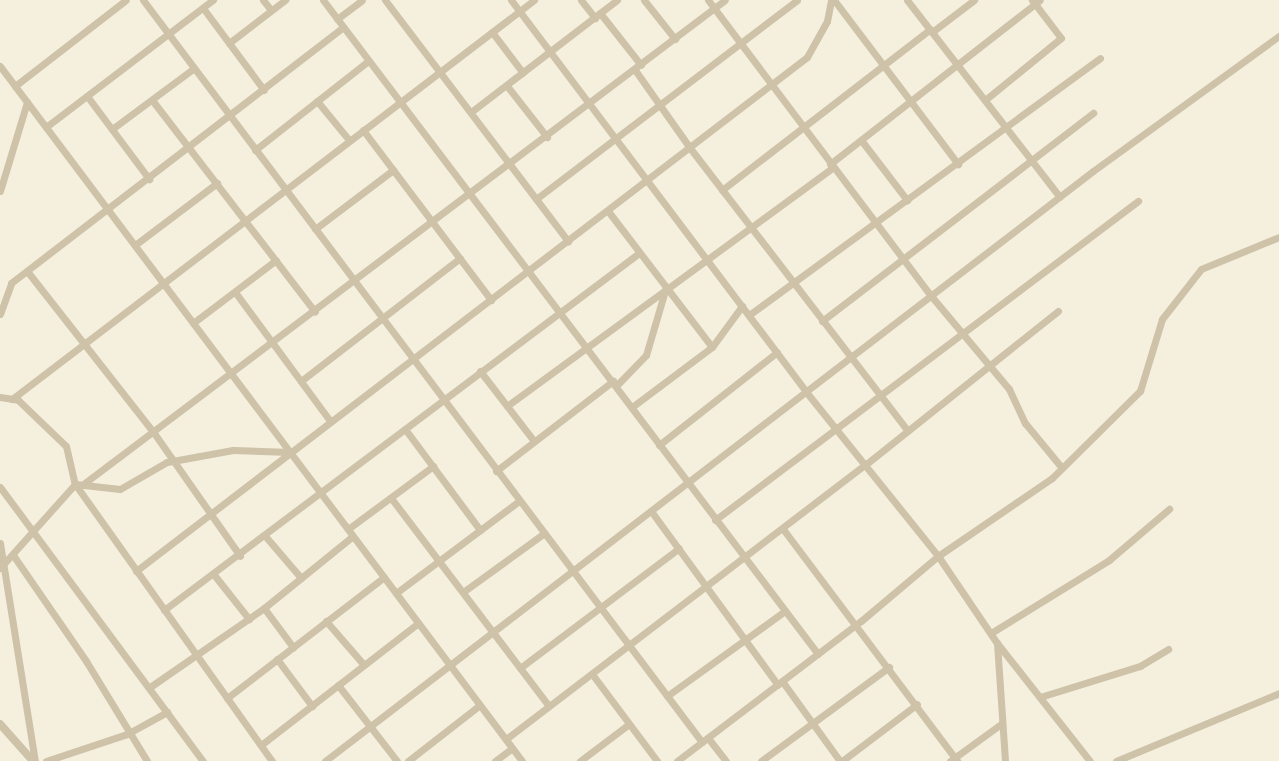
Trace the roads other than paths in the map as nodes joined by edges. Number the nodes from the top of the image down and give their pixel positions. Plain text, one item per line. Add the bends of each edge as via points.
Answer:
1 (126, 0) edge
2 (143, 0) edge
3 (213, 0) edge
4 (263, 0) edge
5 (285, 0) edge
6 (323, 0) edge
7 (362, 0) edge
8 (385, 0) edge
9 (511, 0) edge
10 (534, 0) edge
11 (581, 0) edge
12 (617, 0) edge
13 (644, 0) edge
14 (708, 0) edge
15 (725, 0) edge
16 (797, 0) edge
17 (833, 0) edge
18 (907, 0) edge
19 (974, 0) edge
20 (1036, 1) edge
21 (203, 8) junction
22 (714, 9) junction
23 (271, 10) junction
24 (519, 11) junction
25 (597, 16) junction
26 (337, 19) junction
27 (343, 27) junction
28 (931, 30) junction
29 (492, 32) junction
30 (168, 34) junction
31 (1279, 36) edge
32 (675, 39) junction
33 (229, 43) junction
34 (740, 43) junction
35 (551, 53) junction
36 (1100, 58) dead end
37 (368, 60) junction
38 (957, 63) junction
39 (0, 66) edge
40 (883, 66) junction
41 (638, 67) junction
42 (194, 68) junction
43 (440, 71) junction
44 (524, 73) junction
45 (15, 86) junction
46 (507, 86) junction
47 (771, 86) junction
48 (264, 90) junction
49 (87, 96) junction
50 (152, 99) junction
51 (317, 100) junction
52 (985, 100) junction
53 (909, 101) junction
54 (27, 102) junction
55 (399, 102) junction
56 (590, 104) junction
57 (660, 105) junction
58 (471, 112) junction
59 (1093, 113) dead end
60 (231, 117) junction
61 (46, 127) junction
62 (802, 127) junction
63 (112, 129) junction
64 (1007, 129) junction
65 (363, 130) junction
66 (547, 137) junction
67 (616, 139) junction
68 (861, 140) junction
69 (349, 141) junction
70 (190, 148) junction
71 (690, 148) junction
72 (255, 150) junction
73 (1031, 160) junction
74 (958, 164) junction
75 (510, 165) junction
76 (832, 166) junction
77 (393, 170) junction
78 (149, 179) junction
79 (647, 181) junction
80 (217, 183) junction
81 (285, 189) junction
82 (722, 190) junction
83 (0, 191) edge
84 (470, 195) junction
85 (1060, 197) junction
86 (536, 199) junction
87 (908, 200) junction
88 (1138, 201) dead end
89 (108, 210) junction
90 (608, 211) junction
91 (245, 219) junction
92 (433, 223) junction
93 (875, 223) junction
94 (749, 226) junction
95 (315, 230) junction
96 (1279, 237) edge
97 (568, 241) junction
98 (135, 245) junction
99 (639, 253) junction
100 (705, 257) junction
101 (460, 258) junction
102 (903, 259) junction
103 (276, 260) junction
104 (27, 271) junction
105 (527, 272) junction
106 (162, 282) junction
107 (355, 282) junction
108 (793, 283) junction
109 (666, 287) junction
110 (235, 292) junction
111 (932, 297) junction
112 (491, 300) junction
113 (742, 306) junction
114 (561, 311) junction
115 (1058, 311) dead end
116 (315, 312) junction
117 (0, 314) edge
118 (748, 315) junction
119 (382, 318) junction
120 (822, 321) junction
121 (193, 324) junction
122 (961, 331) junction
123 (84, 343) junction
124 (274, 344) junction
125 (586, 345) junction
126 (712, 346) junction
127 (777, 352) junction
128 (412, 359) junction
129 (851, 359) junction
130 (990, 365) junction
131 (480, 371) junction
132 (232, 375) junction
133 (301, 381) junction
134 (614, 383) junction
135 (807, 393) junction
136 (880, 396) junction
137 (0, 397) edge
138 (12, 399) junction
139 (443, 399) junction
140 (507, 406) junction
141 (632, 407) junction
142 (330, 421) junction
143 (405, 429) junction
144 (838, 431) junction
145 (908, 431) junction
146 (154, 433) junction
147 (534, 441) junction
148 (659, 445) junction
149 (290, 452) junction
150 (173, 460) junction
151 (865, 465) junction
152 (433, 466) junction
153 (1062, 468) junction
154 (496, 471) junction
155 (687, 483) junction
156 (79, 485) junction
157 (0, 488) edge
158 (323, 494) junction
159 (391, 498) junction
160 (519, 501) junction
161 (1169, 509) dead end
162 (651, 511) junction
163 (210, 514) junction
164 (715, 520) junction
165 (348, 529) junction
166 (783, 529) junction
167 (480, 530) junction
168 (36, 531) junction
169 (543, 534) junction
170 (353, 536) junction
171 (266, 537) junction
172 (0, 543) edge
173 (679, 548) junction
174 (13, 555) junction
175 (240, 556) junction
176 (938, 556) junction
177 (745, 559) junction
178 (439, 561) junction
179 (2, 567) edge
180 (136, 571) junction
181 (572, 572) junction
182 (215, 576) junction
183 (384, 577) junction
184 (301, 578) junction
185 (708, 586) junction
186 (463, 592) junction
187 (396, 593) junction
188 (264, 608) junction
189 (600, 608) junction
190 (164, 610) junction
191 (785, 611) junction
192 (249, 619) junction
193 (326, 621) junction
194 (418, 622) junction
195 (857, 624) junction
196 (494, 633) junction
197 (991, 633) junction
198 (746, 639) junction
199 (998, 643) junction
200 (629, 646) junction
201 (293, 647) junction
202 (1168, 649) dead end
203 (818, 654) junction
204 (196, 656) junction
205 (277, 659) junction
206 (364, 665) junction
207 (451, 666) junction
208 (889, 667) junction
209 (520, 668) junction
210 (592, 674) junction
211 (780, 683) junction
212 (338, 685) junction
213 (150, 687) junction
214 (1279, 693) edge
215 (667, 696) junction
216 (1040, 697) junction
217 (227, 698) junction
218 (917, 704) junction
219 (480, 705) junction
220 (312, 706) junction
221 (549, 706) junction
222 (167, 712) junction
223 (812, 723) junction
224 (0, 724) edge
225 (629, 724) junction
226 (1001, 724) junction
227 (370, 726) junction
228 (128, 734) junction
229 (506, 739) junction
230 (705, 740) junction
231 (261, 746) junction
232 (512, 748) junction
233 (954, 760) edge
234 (34, 761) edge
235 (46, 761) edge
236 (147, 761) edge
237 (203, 761) edge
238 (273, 761) edge
239 (326, 761) edge
240 (398, 761) edge
241 (408, 761) edge
242 (495, 761) edge
243 (522, 761) edge
244 (580, 761) edge
245 (657, 761) edge
246 (677, 761) edge
247 (726, 761) edge
248 (760, 761) edge
249 (841, 761) edge
250 (1005, 761) edge
251 (1090, 761) edge
252 (1116, 761) edge

1 - 45 street
2 - 30 street
3 - 21 street
4 - 23 street
5 - 23 street
6 - 26 street
7 - 26 street
8 - 43 street
9 - 24 street
10 - 24 street
11 - 25 street
12 - 25 street
13 - 32 street
14 - 22 street
15 - 22 street
16 - 34 street
17 - 40 street
17 - 47 street via 827,21 807,57
18 - 28 street
19 - 28 street
20 - 38 street
20 - 52 street via 1060,38
21 - 30 street
21 - 33 street
22 - 32 street
22 - 34 street
23 - 33 street
24 - 29 street
24 - 35 street
25 - 35 street
25 - 41 street
26 - 27 street
27 - 37 street
27 - 48 street
28 - 38 street
28 - 40 street
29 - 43 street
29 - 44 street
30 - 42 street
30 - 49 street
31 - 85 street
32 - 41 street
33 - 48 street
34 - 47 street
34 - 57 street
35 - 44 street
35 - 56 street
36 - 64 street
37 - 51 street
37 - 55 street
38 - 52 street
38 - 53 street
39 - 45 street
40 - 53 street
40 - 62 street
41 - 56 street
41 - 57 street
42 - 50 street
42 - 60 street
43 - 55 street
43 - 58 street
44 - 46 street
45 - 54 street
46 - 58 street
46 - 66 street
47 - 62 street
47 - 71 street
48 - 60 street
49 - 61 street
49 - 63 street
50 - 63 street
50 - 70 street
51 - 69 street
51 - 72 street
52 - 64 street
53 - 68 street
53 - 74 street
54 - 61 street
54 - 83 street
55 - 65 street
55 - 84 street
56 - 66 street
56 - 67 street
57 - 67 street
57 - 71 street
58 - 75 street
59 - 73 street
60 - 70 street
60 - 72 street
61 - 89 street
62 - 76 street
62 - 82 street
63 - 78 street
64 - 73 street
64 - 74 street
65 - 69 street
65 - 77 street
66 - 75 street
67 - 79 street
67 - 86 street
68 - 76 street
68 - 87 street
69 - 81 street
70 - 78 street
70 - 80 street
71 - 79 street
71 - 82 street
72 - 81 street
73 - 85 street
73 - 102 street
74 - 87 street
75 - 84 street
75 - 86 street
76 - 93 street
76 - 94 street
77 - 92 street
77 - 95 street
78 - 89 street
79 - 90 street
79 - 100 street
80 - 91 street
80 - 98 street
81 - 91 street
81 - 95 street
82 - 94 street
84 - 92 street
84 - 105 street
85 - 111 street
86 - 97 street
87 - 93 street
88 - 122 street
89 - 98 street
89 - 104 street
90 - 97 street
90 - 99 street
91 - 103 street
91 - 106 street
92 - 101 street
92 - 107 street
93 - 102 street
93 - 108 street
94 - 100 street
94 - 108 street
95 - 107 street
96 - 153 street via 1201,269 1162,319 1140,391
97 - 105 street
98 - 106 street
99 - 109 street
99 - 114 street
100 - 109 street
100 - 113 street
101 - 112 street
101 - 119 street
102 - 111 street
102 - 120 street
103 - 110 street
103 - 116 street
104 - 117 street via 11,283
104 - 123 street
105 - 112 street
105 - 114 street
106 - 121 street
106 - 123 street
107 - 116 street
107 - 119 street
108 - 118 street
108 - 120 street
109 - 125 street
109 - 126 street
109 - 134 street via 646,355
110 - 121 street
110 - 124 street
111 - 122 street
111 - 129 street
112 - 128 street
113 - 118 street
113 - 126 street
114 - 125 street
114 - 131 street
115 - 130 street
116 - 124 street
118 - 127 street
119 - 128 street
119 - 133 street
120 - 129 street
121 - 132 street
122 - 130 street
122 - 136 street
123 - 138 street
123 - 146 street
124 - 132 street
124 - 133 street
125 - 134 street
125 - 140 street
126 - 141 street
127 - 135 street
127 - 148 street
128 - 139 street
128 - 142 street
129 - 135 street
129 - 136 street
130 - 145 street
130 - 153 street via 1009,389 1024,423
131 - 139 street
131 - 140 street
132 - 146 street
132 - 149 street
133 - 142 street
134 - 141 street
134 - 147 street
135 - 144 street
135 - 155 street
136 - 144 street
136 - 145 street
137 - 138 street
138 - 156 street via 18,400 66,446
139 - 143 street
139 - 154 street
140 - 147 street
141 - 148 street
142 - 149 street
143 - 152 street
143 - 158 street
144 - 151 street
144 - 164 street
145 - 151 street
146 - 150 street
146 - 156 street
147 - 154 street
148 - 155 street
149 - 150 street via 233,450
149 - 158 street
149 - 163 street
150 - 156 street via 120,489
150 - 163 street
151 - 166 street
151 - 176 street
152 - 159 street
152 - 167 street
153 - 176 street
154 - 160 street
155 - 162 street
155 - 164 street
156 - 168 street via 54,504
156 - 180 street
157 - 168 street
158 - 165 street
158 - 171 street
159 - 165 street
159 - 178 street
160 - 167 street
160 - 169 street
161 - 197 street via 1109,560
162 - 173 street
162 - 181 street
163 - 175 street
163 - 180 street
164 - 177 street
165 - 170 street
166 - 177 street
166 - 195 street
167 - 178 street
168 - 174 street
168 - 213 street
169 - 181 street
169 - 186 street
170 - 183 street
170 - 184 street
171 - 175 street
171 - 184 street
172 - 179 street
173 - 185 street
173 - 189 street
174 - 179 street
174 - 228 street via 86,661
175 - 182 street
176 - 195 street
176 - 197 street
177 - 185 street
177 - 191 street
178 - 186 street
178 - 187 street
179 - 234 street
180 - 190 street
181 - 189 street
181 - 196 street
182 - 190 street
182 - 192 street
183 - 187 street
183 - 193 street
184 - 188 street
185 - 198 street
185 - 200 street
186 - 196 street
187 - 194 street
188 - 192 street
188 - 201 street
189 - 200 street
189 - 209 street
190 - 204 street
191 - 198 street
191 - 203 street
192 - 204 street
193 - 201 street
193 - 206 street
194 - 206 street
194 - 207 street
195 - 203 street
195 - 208 street
196 - 207 street
196 - 209 street
197 - 199 street
198 - 211 street
198 - 215 street
199 - 216 street
199 - 226 street
200 - 210 street
200 - 215 street
201 - 205 street
202 - 216 street via 1140,666
203 - 211 street
204 - 213 street
204 - 217 street
205 - 217 street
205 - 220 street
206 - 212 street
207 - 219 street
207 - 227 street
208 - 218 street
208 - 223 street
209 - 221 street
210 - 221 street
210 - 225 street
211 - 223 street
211 - 230 street
212 - 220 street
212 - 227 street
213 - 222 street
214 - 252 street
215 - 230 street
216 - 251 street
217 - 231 street
218 - 233 street
218 - 249 street
219 - 229 street
219 - 241 street
220 - 231 street
221 - 229 street
222 - 228 street
222 - 237 street
223 - 248 street
223 - 249 street
224 - 234 street
225 - 244 street
225 - 245 street
226 - 233 street
226 - 250 street
227 - 239 street
227 - 240 street
228 - 235 street
228 - 236 street
229 - 232 street
230 - 246 street
230 - 247 street
231 - 238 street
232 - 242 street
232 - 243 street

